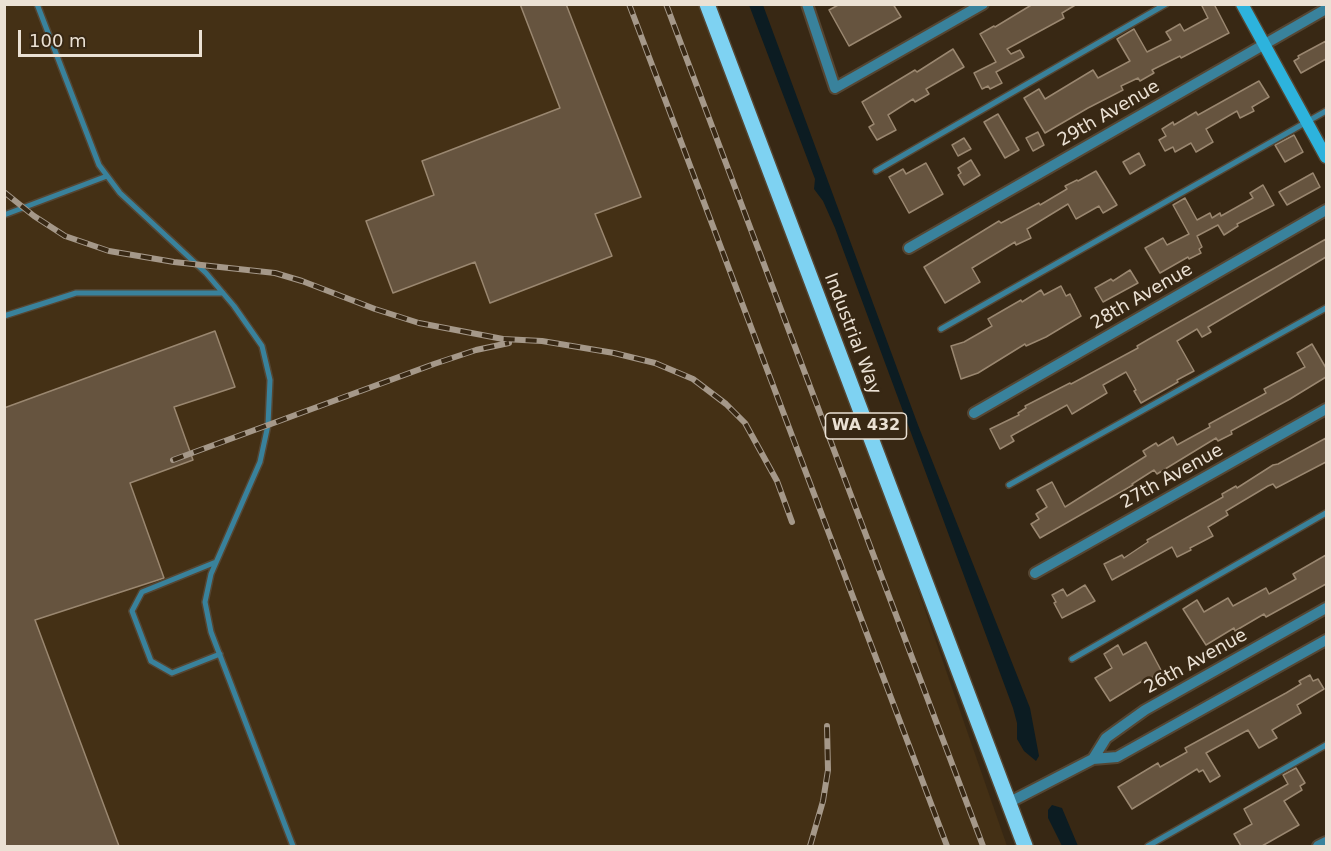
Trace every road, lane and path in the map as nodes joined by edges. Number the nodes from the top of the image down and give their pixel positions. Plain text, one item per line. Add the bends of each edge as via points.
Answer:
1 (37, 4) edge
2 (707, 4) edge
3 (807, 4) edge
4 (983, 4) edge
5 (1166, 4) edge
6 (1242, 4) edge
7 (1326, 9) edge
8 (1264, 45) junction
9 (1326, 111) edge
10 (1307, 122) junction
11 (1326, 157) edge
12 (876, 171) dead end
13 (107, 176) junction
14 (1326, 210) edge
15 (4, 215) edge
16 (909, 248) dead end
17 (223, 293) junction
18 (1326, 308) edge
19 (4, 316) edge
20 (941, 329) dead end
21 (1326, 409) edge
22 (974, 413) dead end
23 (1009, 485) dead end
24 (1326, 513) edge
25 (216, 562) junction
26 (1035, 573) dead end
27 (1326, 608) edge
28 (1326, 640) edge
29 (220, 654) junction
30 (1072, 659) dead end
31 (1326, 745) edge
32 (1093, 759) junction
33 (1008, 803) junction
34 (1326, 842) edge
35 (293, 846) edge
36 (1024, 846) edge
37 (1148, 846) edge
38 (1318, 846) edge

1 - 13 lane via 99,165
2 - 33 main road, Industrial Way / WA 432
3 - 4 street via 835,88
5 - 12 lane
6 - 8 street
7 - 8 street, 29th Avenue
8 - 10 street
8 - 16 street, 29th Avenue
9 - 10 lane
10 - 11 street
10 - 20 lane
13 - 15 lane
13 - 17 lane
14 - 22 street, 28th Avenue
17 - 19 lane via 76,293
17 - 25 lane via 262,346 270,380 268,425 260,462
18 - 23 lane
21 - 26 street, 27th Avenue
24 - 30 lane
25 - 29 lane via 205,602
25 - 29 lane via 142,592 132,611 152,662 172,673
27 - 32 street, 26th Avenue via 1145,710 1106,738
28 - 32 street, 26th Avenue via 1117,757
29 - 35 lane
31 - 37 lane
32 - 33 street, 26th Avenue
33 - 36 main road, Industrial Way / WA 432
34 - 38 street

